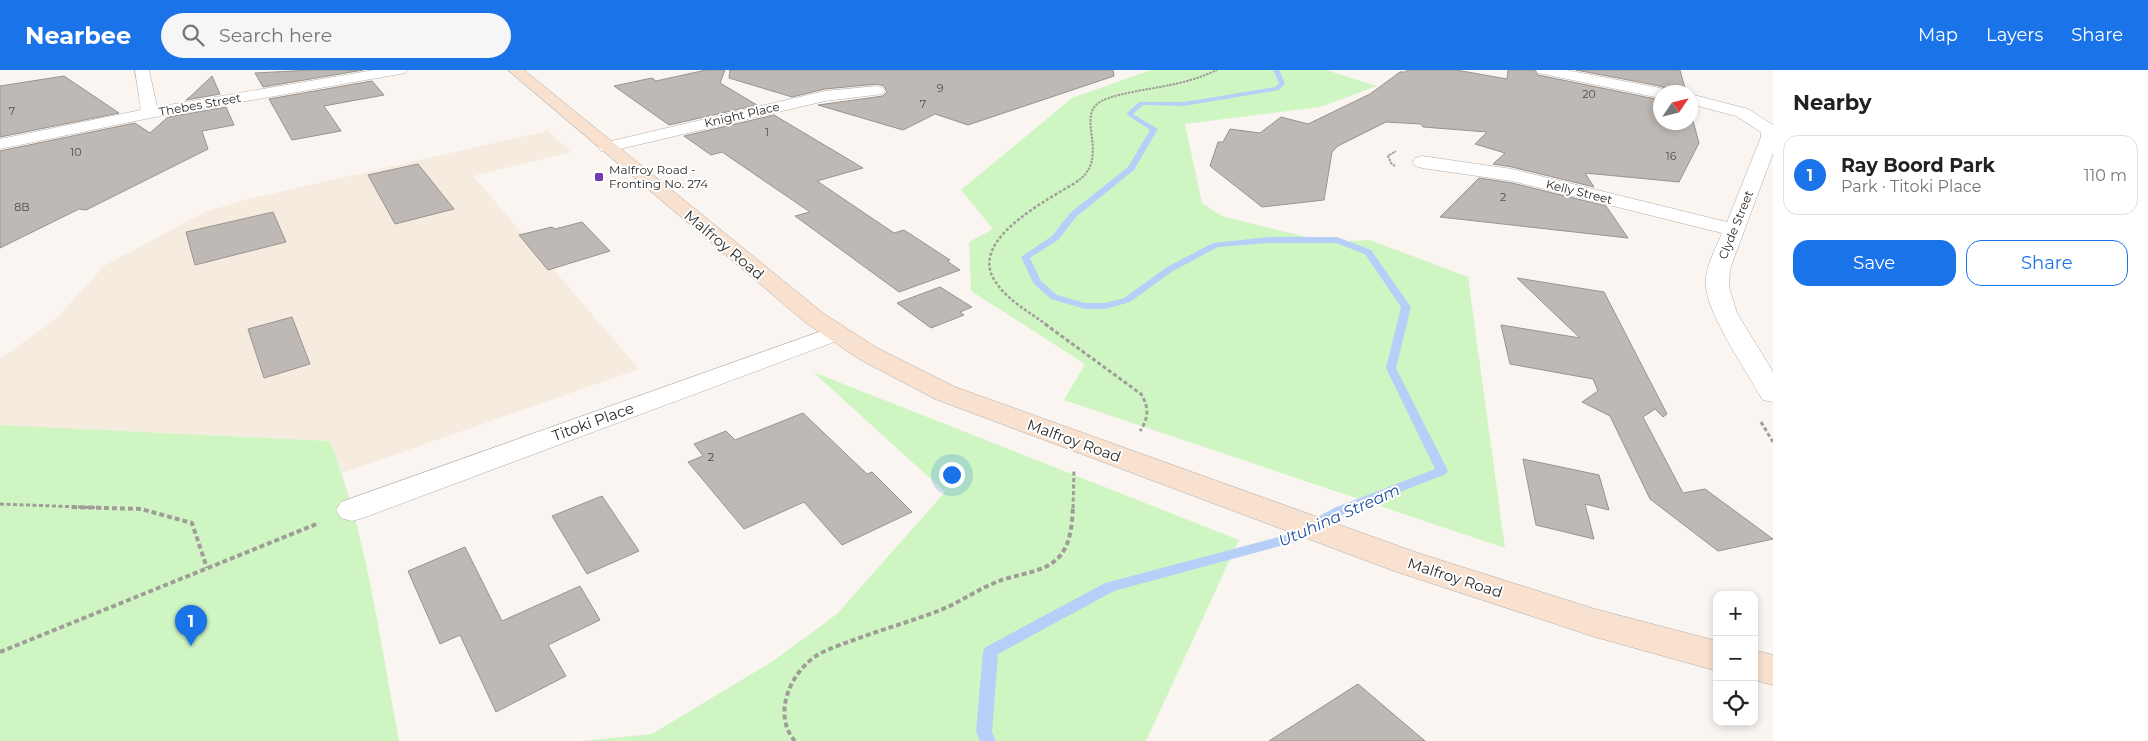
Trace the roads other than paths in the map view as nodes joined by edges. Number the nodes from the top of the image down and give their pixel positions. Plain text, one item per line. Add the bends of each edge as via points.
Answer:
1 (142, 70) edge
2 (400, 70) edge
3 (515, 70) edge
4 (1544, 70) edge
5 (877, 91) dead end
6 (1653, 92) edge
7 (1698, 101) edge
8 (150, 113) junction
9 (0, 144) edge
10 (607, 147) junction
11 (1422, 162) dead end
12 (1735, 230) junction
13 (833, 334) junction
14 (1773, 394) edge
15 (352, 510) road end
16 (1713, 655) edge
17 (1758, 667) edge
18 (1773, 670) edge

1 - 8 street
2 - 8 street, Thebes Street
3 - 10 main road, Malfroy Road
4 - 6 street
5 - 10 street, Knight Place via 825,96
7 - 12 street, Clyde Street via 1744,113 1769,130 1770,137
8 - 9 street, Thebes Street
10 - 13 main road, Malfroy Road
11 - 12 street, Kelly Street via 1512,175
12 - 14 street, Clyde Street via 1718,269 1717,287 1725,313
13 - 15 street, Titoki Place
13 - 16 main road, Malfroy Road via 910,378 945,393 1214,492 1406,562 1595,623
17 - 18 main road

